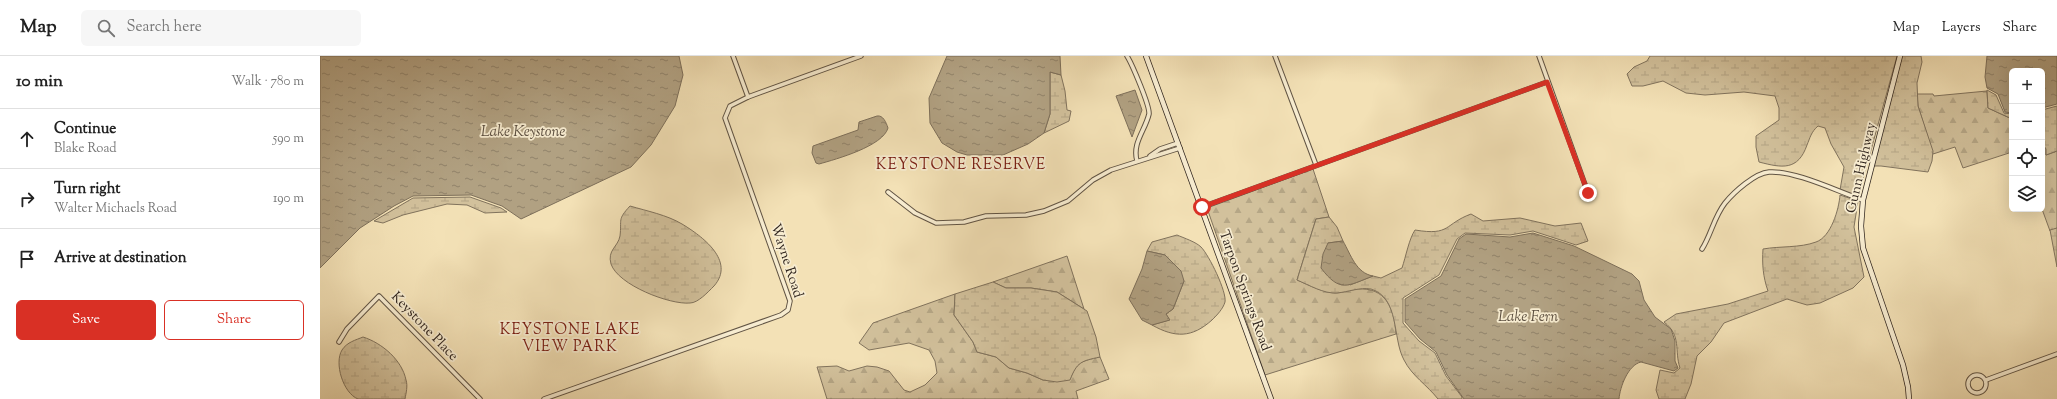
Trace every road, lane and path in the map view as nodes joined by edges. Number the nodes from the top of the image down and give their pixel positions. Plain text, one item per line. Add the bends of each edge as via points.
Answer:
1 (733, 56) edge
2 (861, 56) edge
3 (1127, 56) edge
4 (1146, 56) edge
5 (1275, 56) edge
6 (1539, 56) edge
7 (1900, 56) edge
8 (1547, 82) junction
9 (748, 97) junction
10 (1178, 143) junction
11 (1180, 148) junction
12 (1160, 149) junction
13 (1162, 155) junction
14 (1150, 156) junction
15 (1137, 161) junction
16 (1316, 165) junction
17 (888, 192) dead end
18 (1588, 193) dead end
19 (1863, 200) junction
20 (1202, 207) junction
21 (1702, 249) dead end
22 (339, 342) dead end
23 (2057, 354) edge
24 (1986, 380) junction
25 (480, 399) edge
26 (544, 399) edge
27 (1271, 399) edge
28 (1909, 399) edge

1 - 9 street
2 - 9 street, Wayne Road
3 - 15 street via 1149,111 1135,150
4 - 10 main road, Tarpon Springs Road
5 - 16 street
6 - 8 street
7 - 19 main road, Gunn Highway
8 - 16 street
8 - 18 street
9 - 26 street, Wayne Road via 730,106 725,118 790,301 788,310 774,318
10 - 11 main road, Tarpon Springs Road
10 - 12 street
11 - 13 street
11 - 20 main road, Tarpon Springs Road
12 - 13 street
12 - 14 street
13 - 14 street
14 - 15 street
15 - 17 street via 1098,176 1062,204 1026,215 986,216 964,222 936,222 915,213
16 - 20 street
19 - 21 street via 1793,175 1769,172 1752,179 1725,203
19 - 28 main road, Gunn Highway via 1863,248 1903,365
20 - 27 main road, Tarpon Springs Road
22 - 25 street, Keystone Place via 347,329 379,296
23 - 24 street
24 - 24 street via 1986,386 1980,393 1972,391 1968,386 1968,380 1976,374

